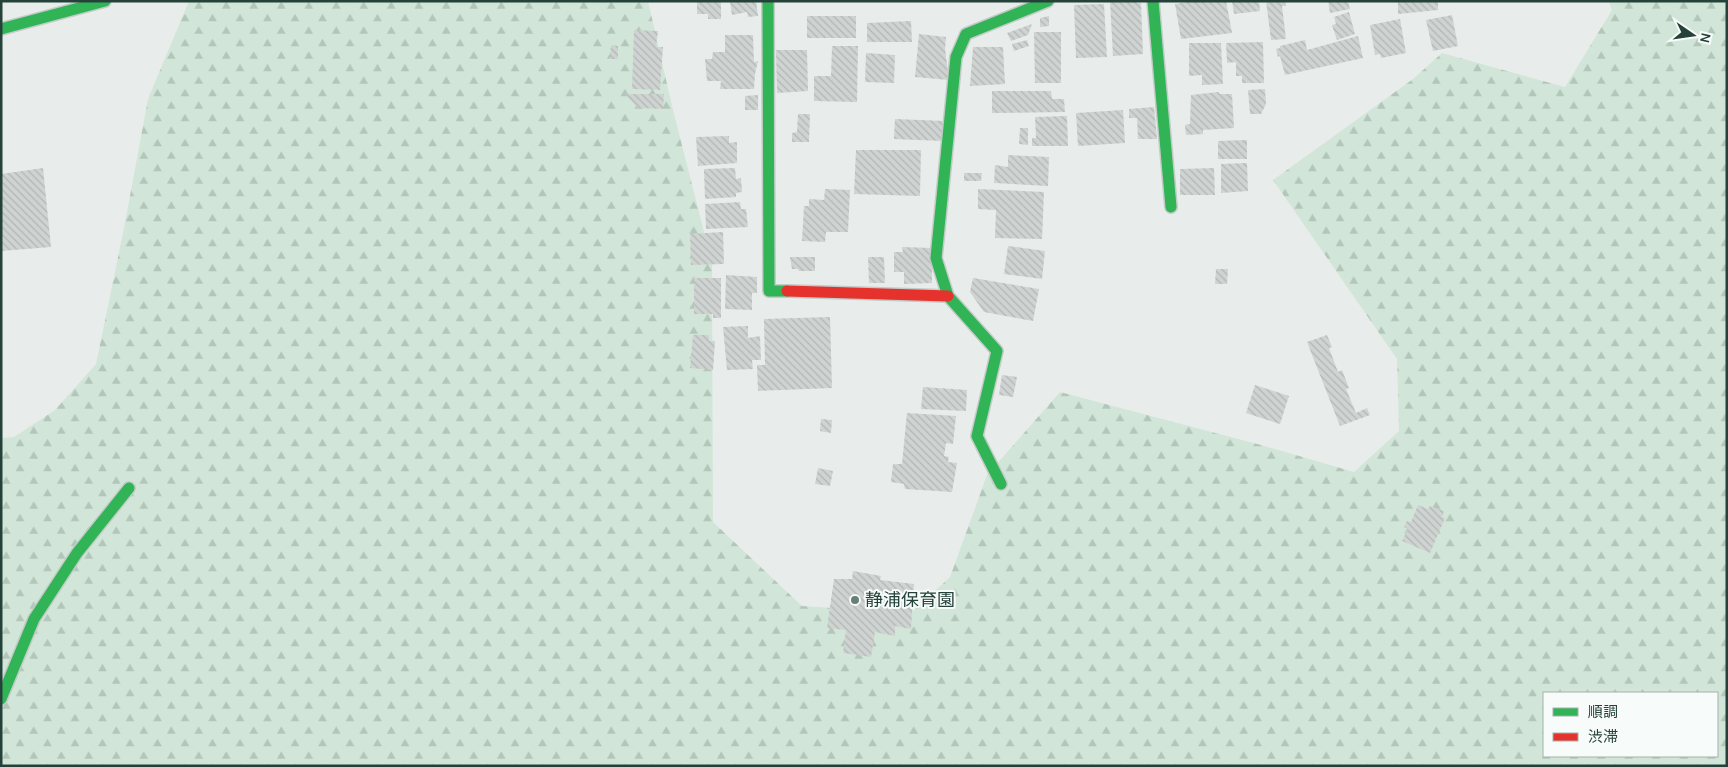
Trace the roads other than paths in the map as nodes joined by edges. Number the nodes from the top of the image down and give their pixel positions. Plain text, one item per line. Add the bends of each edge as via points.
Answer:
1 (105, 1) edge
2 (768, 1) edge
3 (1048, 1) edge
4 (1153, 1) edge
5 (1, 29) edge
6 (1171, 207) dead end
7 (948, 296) junction
8 (1001, 484) dead end
9 (129, 488) dead end
10 (1, 699) edge

1 - 5 street
2 - 7 street via 769,292
3 - 7 street via 966,34 956,57 936,258
4 - 6 street
7 - 8 street via 997,351 977,436
9 - 10 street via 77,553 34,619

